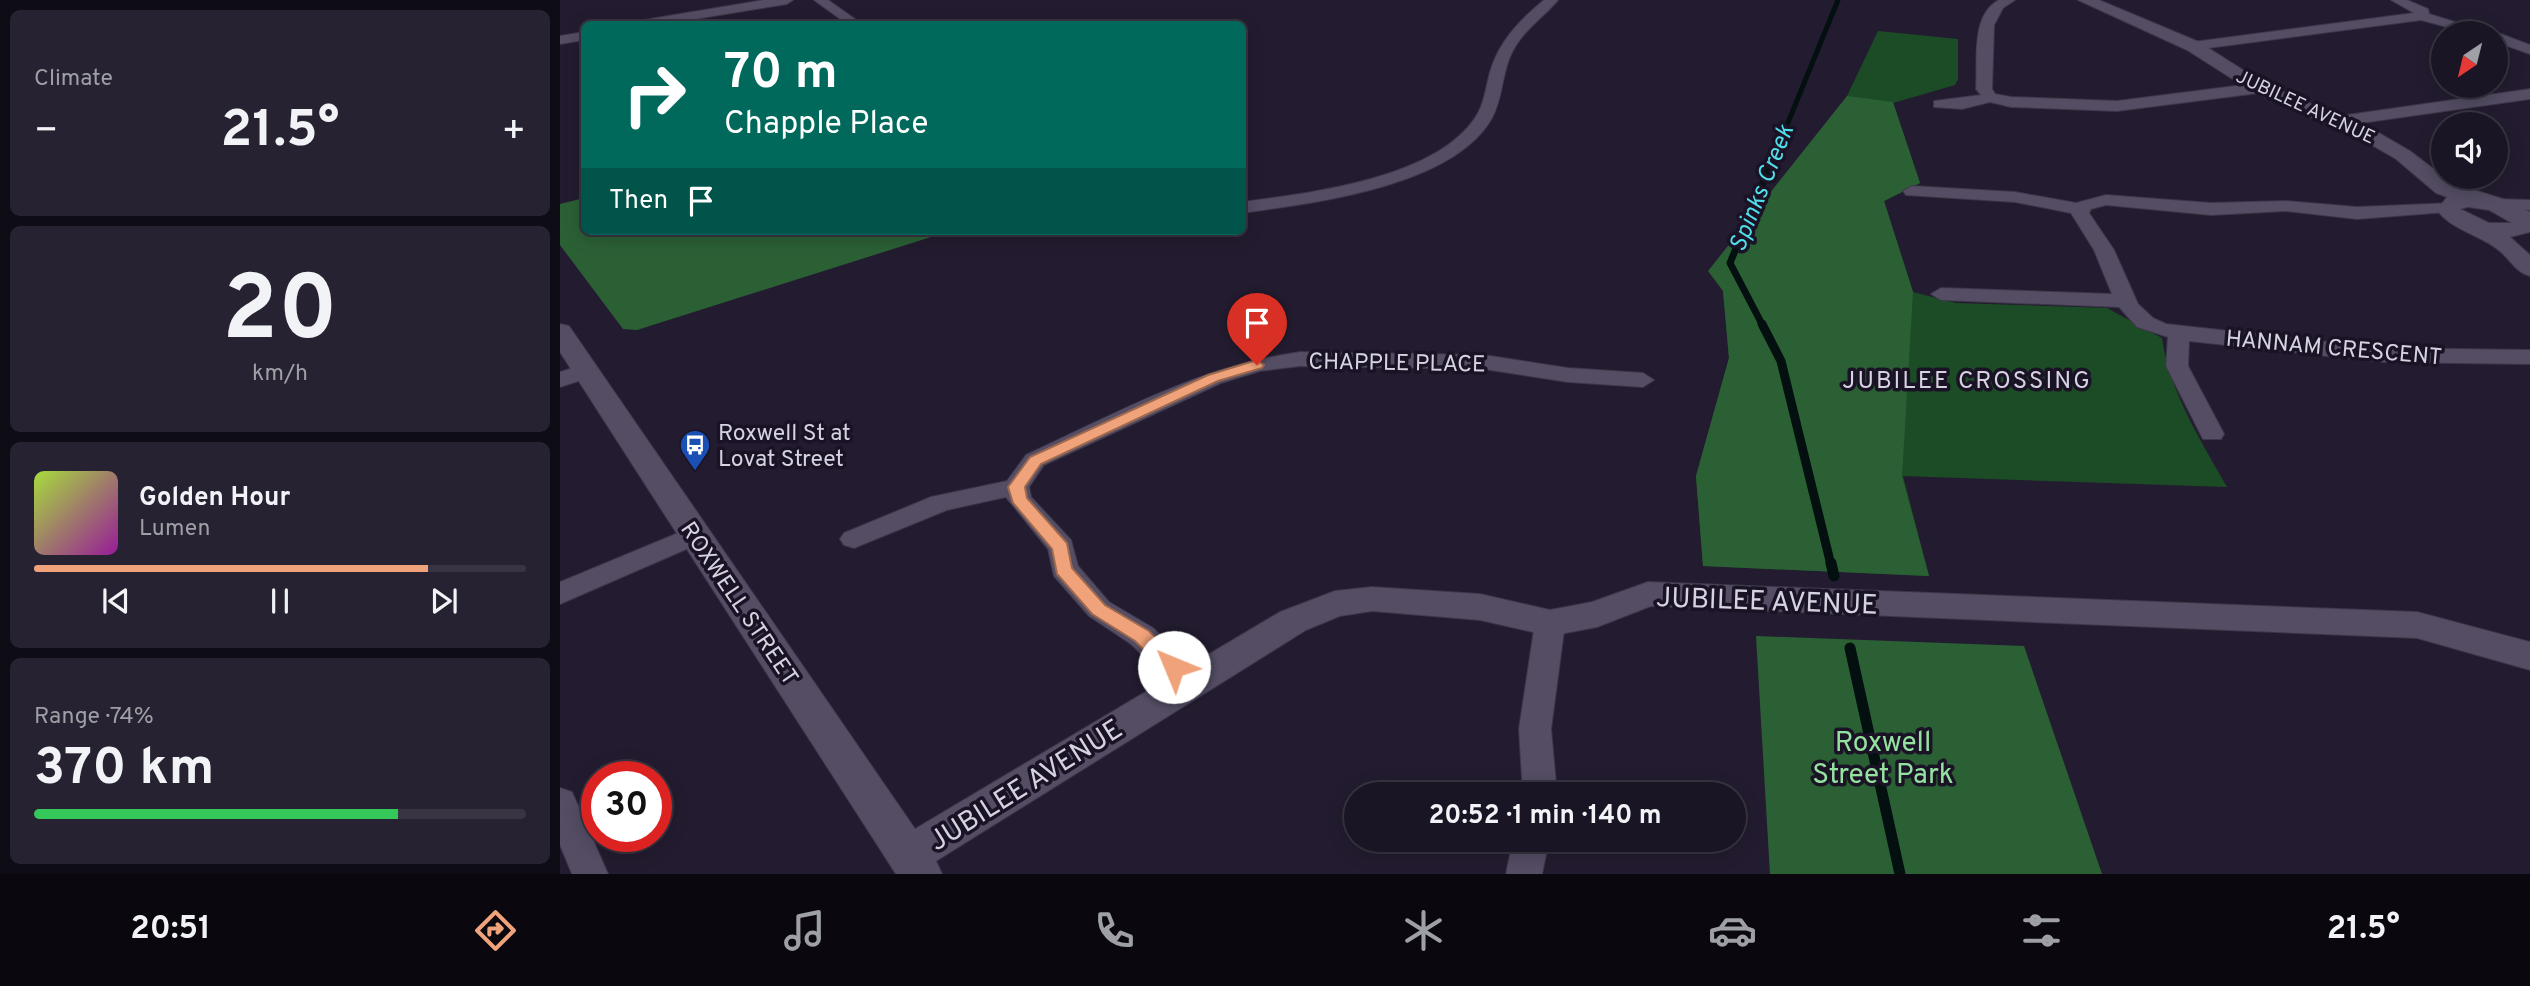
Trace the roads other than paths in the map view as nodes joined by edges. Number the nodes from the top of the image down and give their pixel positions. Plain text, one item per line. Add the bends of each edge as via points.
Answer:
1 (787, 0) edge
2 (820, 0) edge
3 (1552, 0) edge
4 (2009, 0) edge
5 (2069, 0) edge
6 (2086, 0) edge
7 (2398, 0) edge
8 (2421, 16) junction
9 (662, 21) edge
10 (851, 21) edge
11 (2440, 21) edge
12 (581, 36) edge
13 (560, 40) edge
14 (2508, 42) edge
15 (2193, 46) junction
16 (2530, 50) edge
17 (2259, 88) junction
18 (2530, 94) edge
19 (1990, 97) junction
20 (1939, 104) dead end
21 (2340, 121) junction
22 (1912, 191) dead end
23 (1246, 207) edge
24 (2080, 209) junction
25 (2457, 209) junction
26 (2520, 221) edge
27 (2530, 269) edge
28 (1941, 294) dead end
29 (2126, 301) junction
30 (560, 332) edge
31 (2179, 333) junction
32 (2530, 357) edge
33 (573, 376) edge
34 (1643, 380) dead end
35 (2212, 434) dead end
36 (1016, 487) junction
37 (695, 535) junction
38 (854, 539) dead end
39 (560, 594) edge
40 (1550, 623) junction
41 (2530, 656) edge
42 (1190, 683) junction
43 (1539, 782) edge
44 (562, 815) edge
45 (1529, 852) edge
46 (914, 865) edge
47 (590, 874) edge
48 (1524, 874) edge

1 - 9 street
2 - 10 street
3 - 23 street via 1504,54 1483,119 1446,152 1413,168 1335,193
4 - 19 street via 1992,11 1983,43 1987,57 1984,89
5 - 6 street, JUBILEE AVENUE
6 - 15 street, JUBILEE AVENUE
7 - 8 street via 2416,7 2423,12
8 - 11 street
8 - 15 street
12 - 13 street
14 - 16 street
15 - 17 street, JUBILEE AVENUE
17 - 19 street via 2117,106 2028,104
17 - 21 street, JUBILEE AVENUE
18 - 21 street
19 - 20 street
21 - 25 street, JUBILEE AVENUE via 2403,155
22 - 24 street via 2015,197
24 - 25 street via 2106,200 2211,209
24 - 29 street, HANNAM CRESCENT via 2113,265
25 - 26 street, JUBILEE AVENUE
25 - 26 street, JUBILEE AVENUE via 2486,203
26 - 27 street, JUBILEE AVENUE
28 - 29 street
29 - 31 street, HANNAM CRESCENT via 2140,322
30 - 33 street, ROXWELL STREET
31 - 32 street, HANNAM CRESCENT via 2382,355
31 - 35 street via 2177,366
33 - 37 street, ROXWELL STREET
34 - 36 street, CHAPPLE PLACE via 1484,362 1300,359 1257,365 1213,378 1035,460
36 - 38 street via 940,503
36 - 42 street via 1019,499 1061,547 1063,569 1099,609 1142,636
37 - 39 street
37 - 46 street, ROXWELL STREET
40 - 41 street, JUBILEE AVENUE via 1597,614 1648,594 2417,625
40 - 42 street, JUBILEE AVENUE via 1480,607 1372,599 1335,604 1293,621
40 - 43 street via 1535,729
42 - 46 street, JUBILEE AVENUE
44 - 47 street
45 - 48 street

